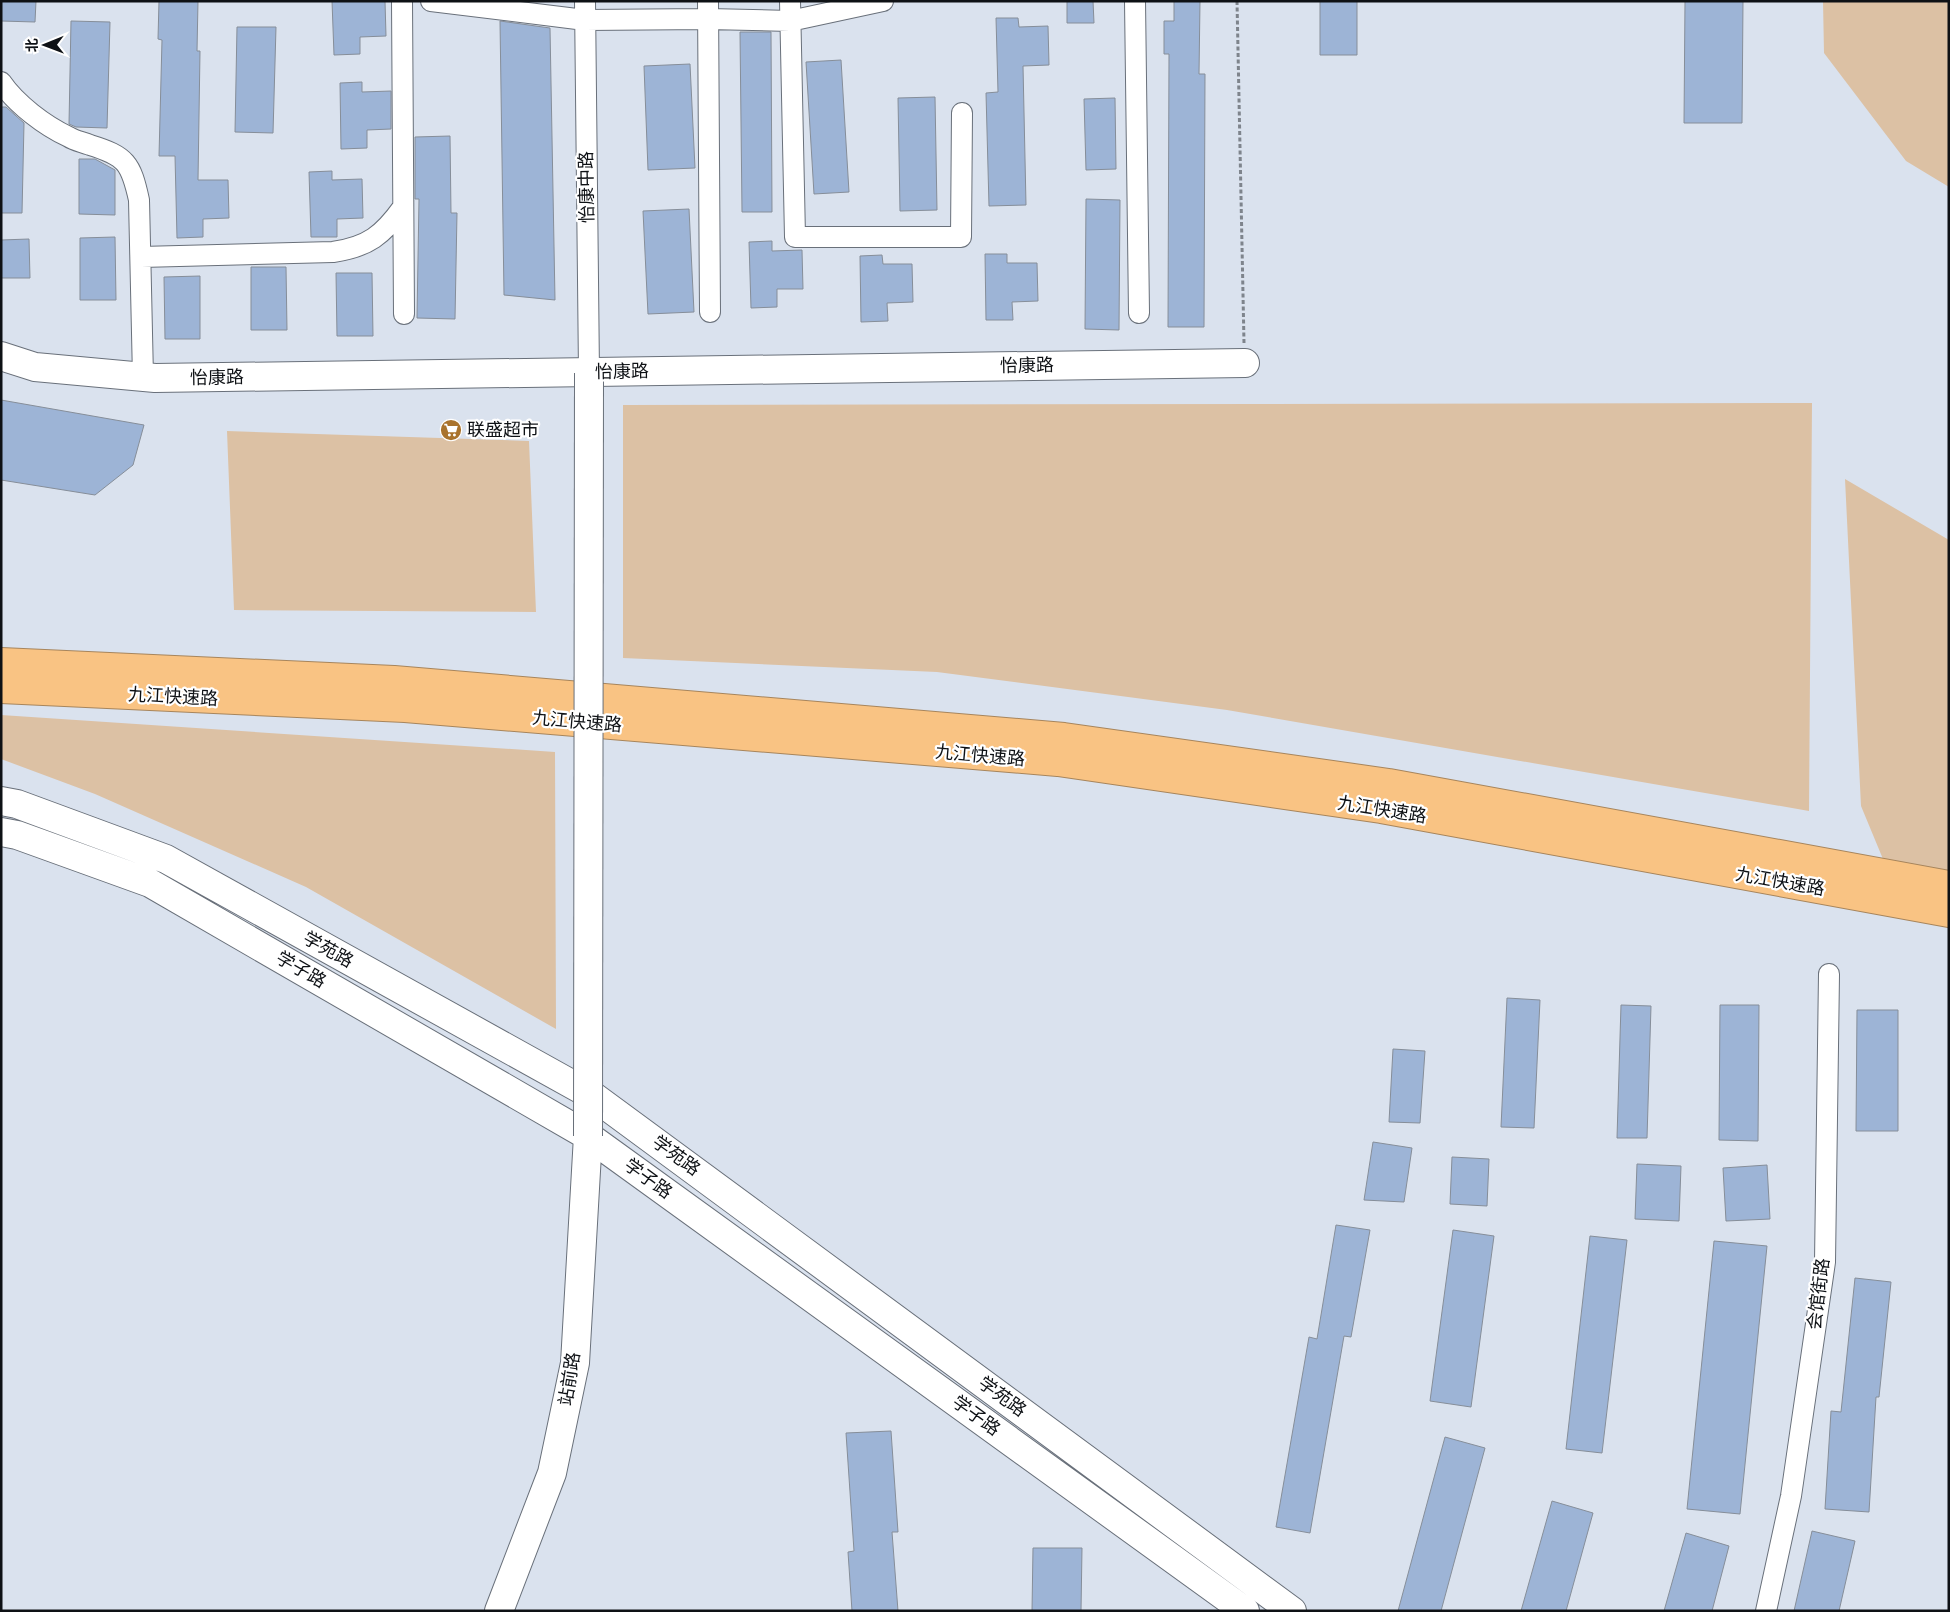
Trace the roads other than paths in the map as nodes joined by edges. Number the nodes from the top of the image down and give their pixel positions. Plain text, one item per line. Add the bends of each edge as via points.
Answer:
1 (402, 1) edge
2 (431, 1) edge
3 (883, 1) edge
4 (1136, 1) edge
5 (708, 10) edge
6 (585, 11) edge
7 (790, 11) edge
8 (1, 82) edge
9 (962, 113) dead end
10 (403, 207) junction
11 (140, 257) junction
12 (710, 312) dead end
13 (404, 314) dead end
14 (1139, 314) dead end
15 (1, 356) edge
16 (1245, 363) road end
17 (589, 372) junction
18 (143, 377) junction
19 (1, 662) edge
20 (1, 690) edge
21 (1, 801) edge
22 (1, 832) edge
23 (1949, 885) edge
24 (1949, 914) edge
25 (1828, 974) dead end
26 (588, 1136) junction
27 (1230, 1606) edge
28 (499, 1611) edge
29 (1292, 1611) edge
30 (1766, 1611) edge

1 - 10 street
2 - 6 street
3 - 7 street
4 - 14 street
5 - 6 street
5 - 7 street
5 - 12 street
6 - 17 street, 怡康中路
7 - 9 street via 795,236 961,237
8 - 11 street via 35,117 70,138 115,153 126,163 135,179 139,200
10 - 11 street via 390,226 372,241 352,250
10 - 13 street
11 - 18 street
15 - 18 street, 怡康路 via 34,367
16 - 17 street, 怡康路
17 - 18 street, 怡康路
17 - 26 street, 站前路, bridge
19 - 23 highway, 九江快速路 via 394,680 1064,737 1389,783
20 - 24 highway, 九江快速路 via 405,708 1058,762 1381,808
21 - 29 street, 学苑路 via 17,804 166,860 600,1101
22 - 26 street, 学子路 via 150,882
25 - 30 street, 会馆街路 via 1825,1262 1791,1496
26 - 27 street, 学子路
26 - 28 street, 站前路 via 575,1363 552,1473

